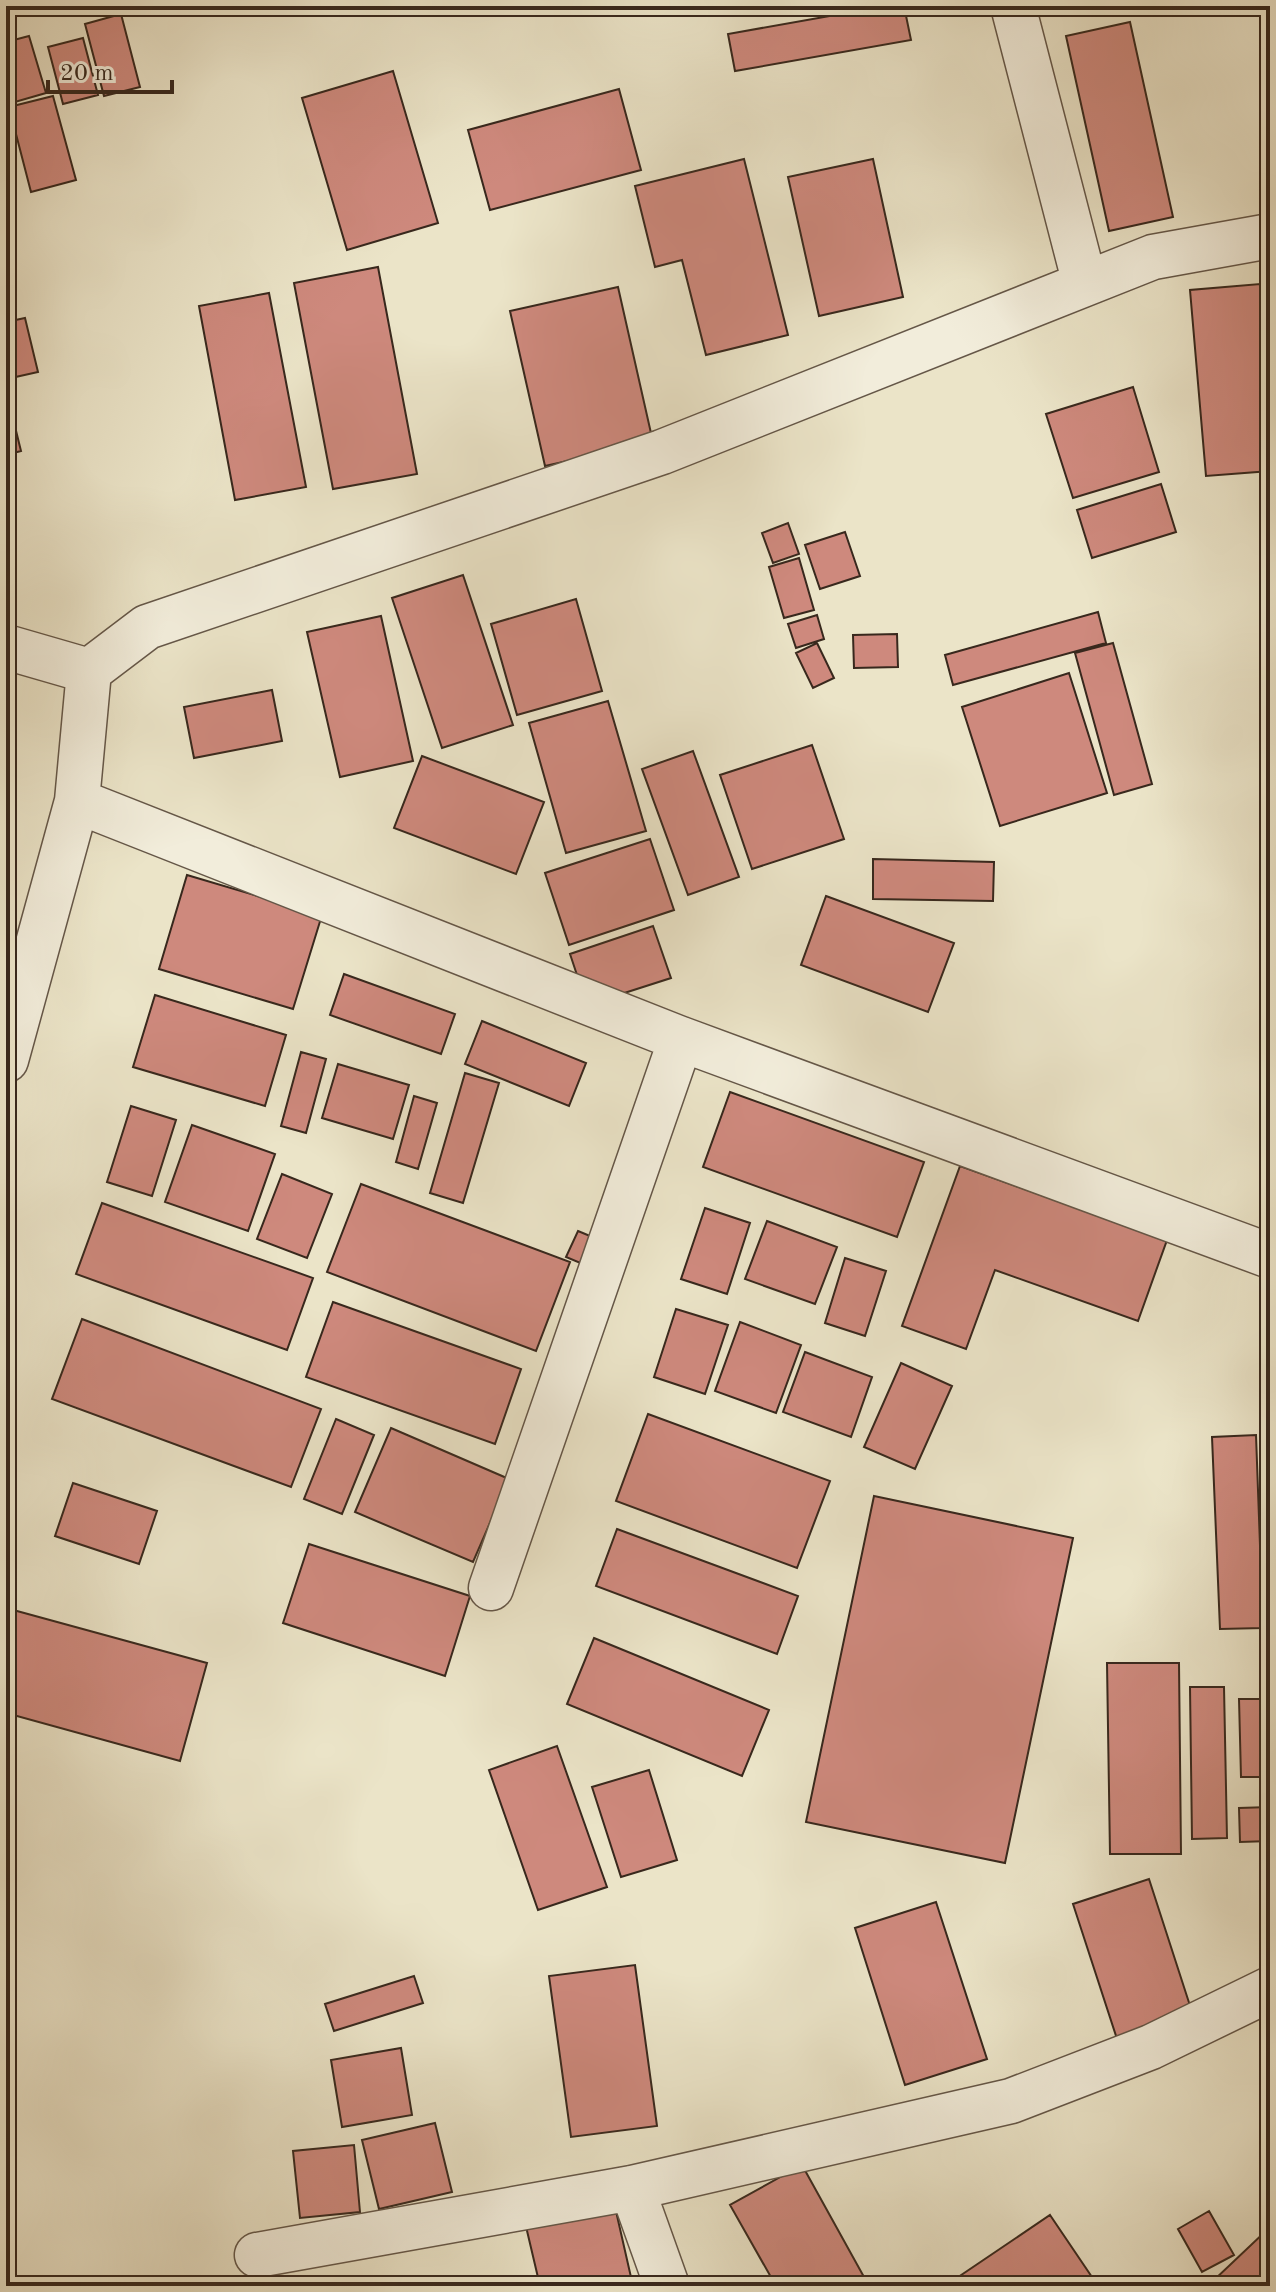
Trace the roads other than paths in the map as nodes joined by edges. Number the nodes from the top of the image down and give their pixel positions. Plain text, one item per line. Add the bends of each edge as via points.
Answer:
1 (1013, 6) edge
2 (1270, 236) edge
3 (1085, 284) junction
4 (6, 647) edge
5 (89, 671) junction
6 (77, 801) junction
7 (681, 1039) junction
8 (6, 1060) edge
9 (1270, 1256) edge
10 (491, 1588) dead end
11 (1270, 1989) edge
12 (632, 2188) junction
13 (257, 2255) dead end
14 (667, 2286) edge

1 - 3 street
2 - 3 street via 1153,257
3 - 5 street via 662,452 147,627
4 - 5 street
5 - 6 street
6 - 7 street
6 - 8 street
7 - 9 street
7 - 10 street
11 - 12 street via 1151,2047 1011,2101
12 - 13 street
12 - 14 street

